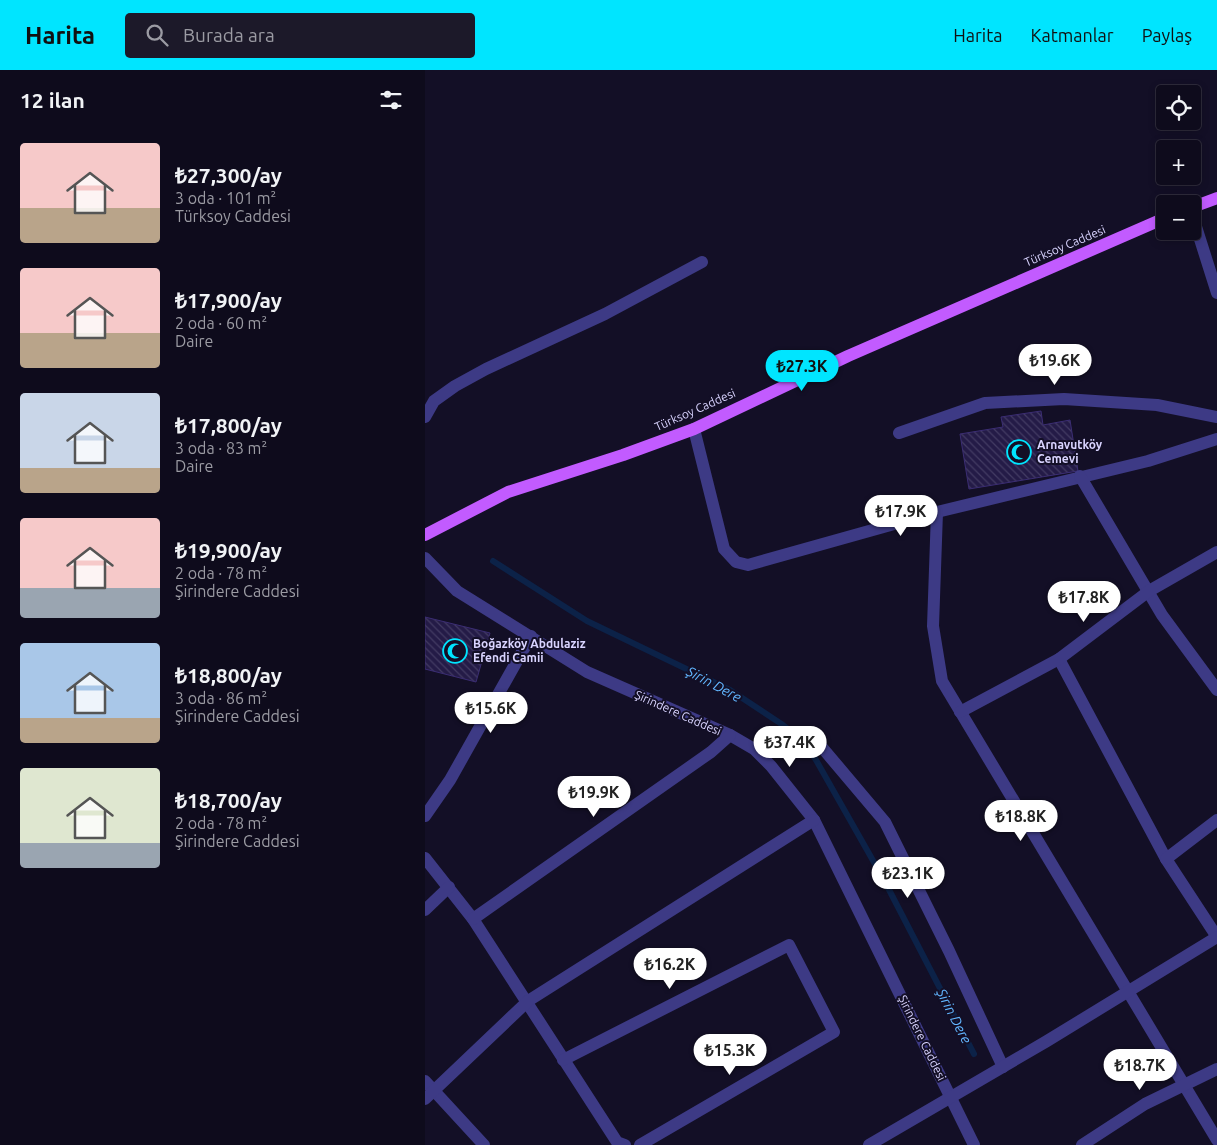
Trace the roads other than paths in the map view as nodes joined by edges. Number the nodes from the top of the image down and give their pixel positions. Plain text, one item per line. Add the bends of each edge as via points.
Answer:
1 (1217, 198) edge
2 (1201, 204) edge
3 (1156, 222) edge
4 (1200, 240) edge
5 (702, 262) dead end
6 (1217, 293) edge
7 (425, 417) edge
8 (1217, 417) edge
9 (694, 429) junction
10 (899, 433) dead end
11 (1217, 439) edge
12 (1080, 476) junction
13 (937, 512) junction
14 (425, 535) edge
15 (1217, 552) edge
16 (425, 558) edge
17 (1149, 591) junction
18 (531, 636) junction
19 (1059, 659) junction
20 (1213, 674) edge
21 (1217, 690) edge
22 (960, 712) junction
23 (809, 732) dead end
24 (730, 736) junction
25 (425, 816) edge
26 (814, 820) junction
27 (1217, 820) edge
28 (425, 858) edge
29 (1166, 859) junction
30 (449, 887) junction
31 (425, 910) edge
32 (473, 919) junction
33 (1217, 937) edge
34 (1126, 992) junction
35 (528, 1002) junction
36 (563, 1060) junction
37 (1003, 1067) junction
38 (1217, 1069) edge
39 (1184, 1085) junction
40 (428, 1090) edge
41 (951, 1097) junction
42 (1217, 1140) edge
43 (484, 1145) edge
44 (625, 1145) edge
45 (640, 1145) edge
46 (869, 1145) edge
47 (974, 1145) edge
48 (1082, 1145) edge

1 - 2 main road
3 - 9 main road, Türksoy Caddesi via 875,344
4 - 6 street
5 - 7 street via 605,314 455,386 434,401
8 - 10 street via 1157,405 1064,399 985,403
9 - 13 street via 724,549 729,557 741,564 754,564
9 - 14 main road, Türksoy Caddesi via 508,492
11 - 12 street via 1148,461
12 - 13 street
12 - 17 street
13 - 22 street via 933,626 941,681
15 - 17 street
16 - 18 street, Şirindere Caddesi via 457,592
17 - 19 street
17 - 20 street via 1162,615
18 - 24 street, Şirindere Caddesi via 587,672
18 - 25 street via 450,780
19 - 22 street
19 - 29 street
20 - 21 street
22 - 34 street
23 - 37 street via 885,822
24 - 26 street, Şirindere Caddesi via 754,750 765,761
24 - 32 street
26 - 35 street
26 - 41 street, Şirindere Caddesi
27 - 29 street
28 - 30 street
29 - 33 street
30 - 31 street
30 - 32 street
32 - 35 street
33 - 34 street
34 - 37 street
34 - 39 street
35 - 36 street
35 - 40 street
36 - 44 street via 617,1142
36 - 45 street via 789,945 834,1032
37 - 41 street
38 - 39 street
39 - 42 street
39 - 48 street via 1145,1104
40 - 43 street
41 - 46 street
41 - 47 street, Şirindere Caddesi

